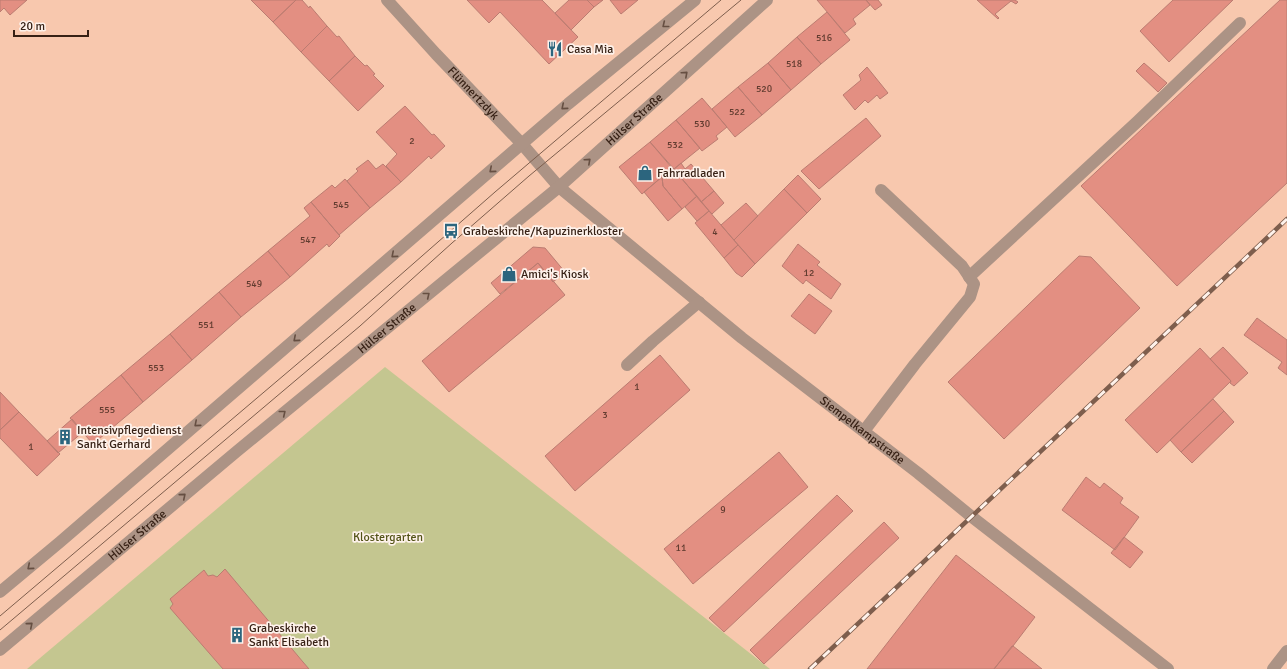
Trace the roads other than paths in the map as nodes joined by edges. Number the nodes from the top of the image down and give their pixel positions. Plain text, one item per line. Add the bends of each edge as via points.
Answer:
1 (387, 0) edge
2 (695, 0) edge
3 (767, 0) edge
4 (1240, 23) dead end
5 (522, 144) junction
6 (559, 187) junction
7 (881, 190) dead end
8 (969, 277) junction
9 (699, 302) junction
10 (627, 365) dead end
11 (864, 431) junction
12 (0, 592) edge
13 (0, 650) edge
14 (1287, 651) edge
15 (1168, 669) edge
16 (1273, 669) edge

1 - 5 street, Flünnertzdyk
2 -> 5 street
6 -> 3 street, Hülser Straße
4 - 8 street
5 - 6 street, Flünnertzdyk
5 -> 12 street
6 - 9 street, Siempelkampstraße
13 -> 6 street, Hülser Straße
7 - 8 street via 962,266
8 - 11 street via 974,284 970,297
9 - 10 street
9 - 11 street, Siempelkampstraße
11 - 15 street, Siempelkampstraße
14 - 16 street

